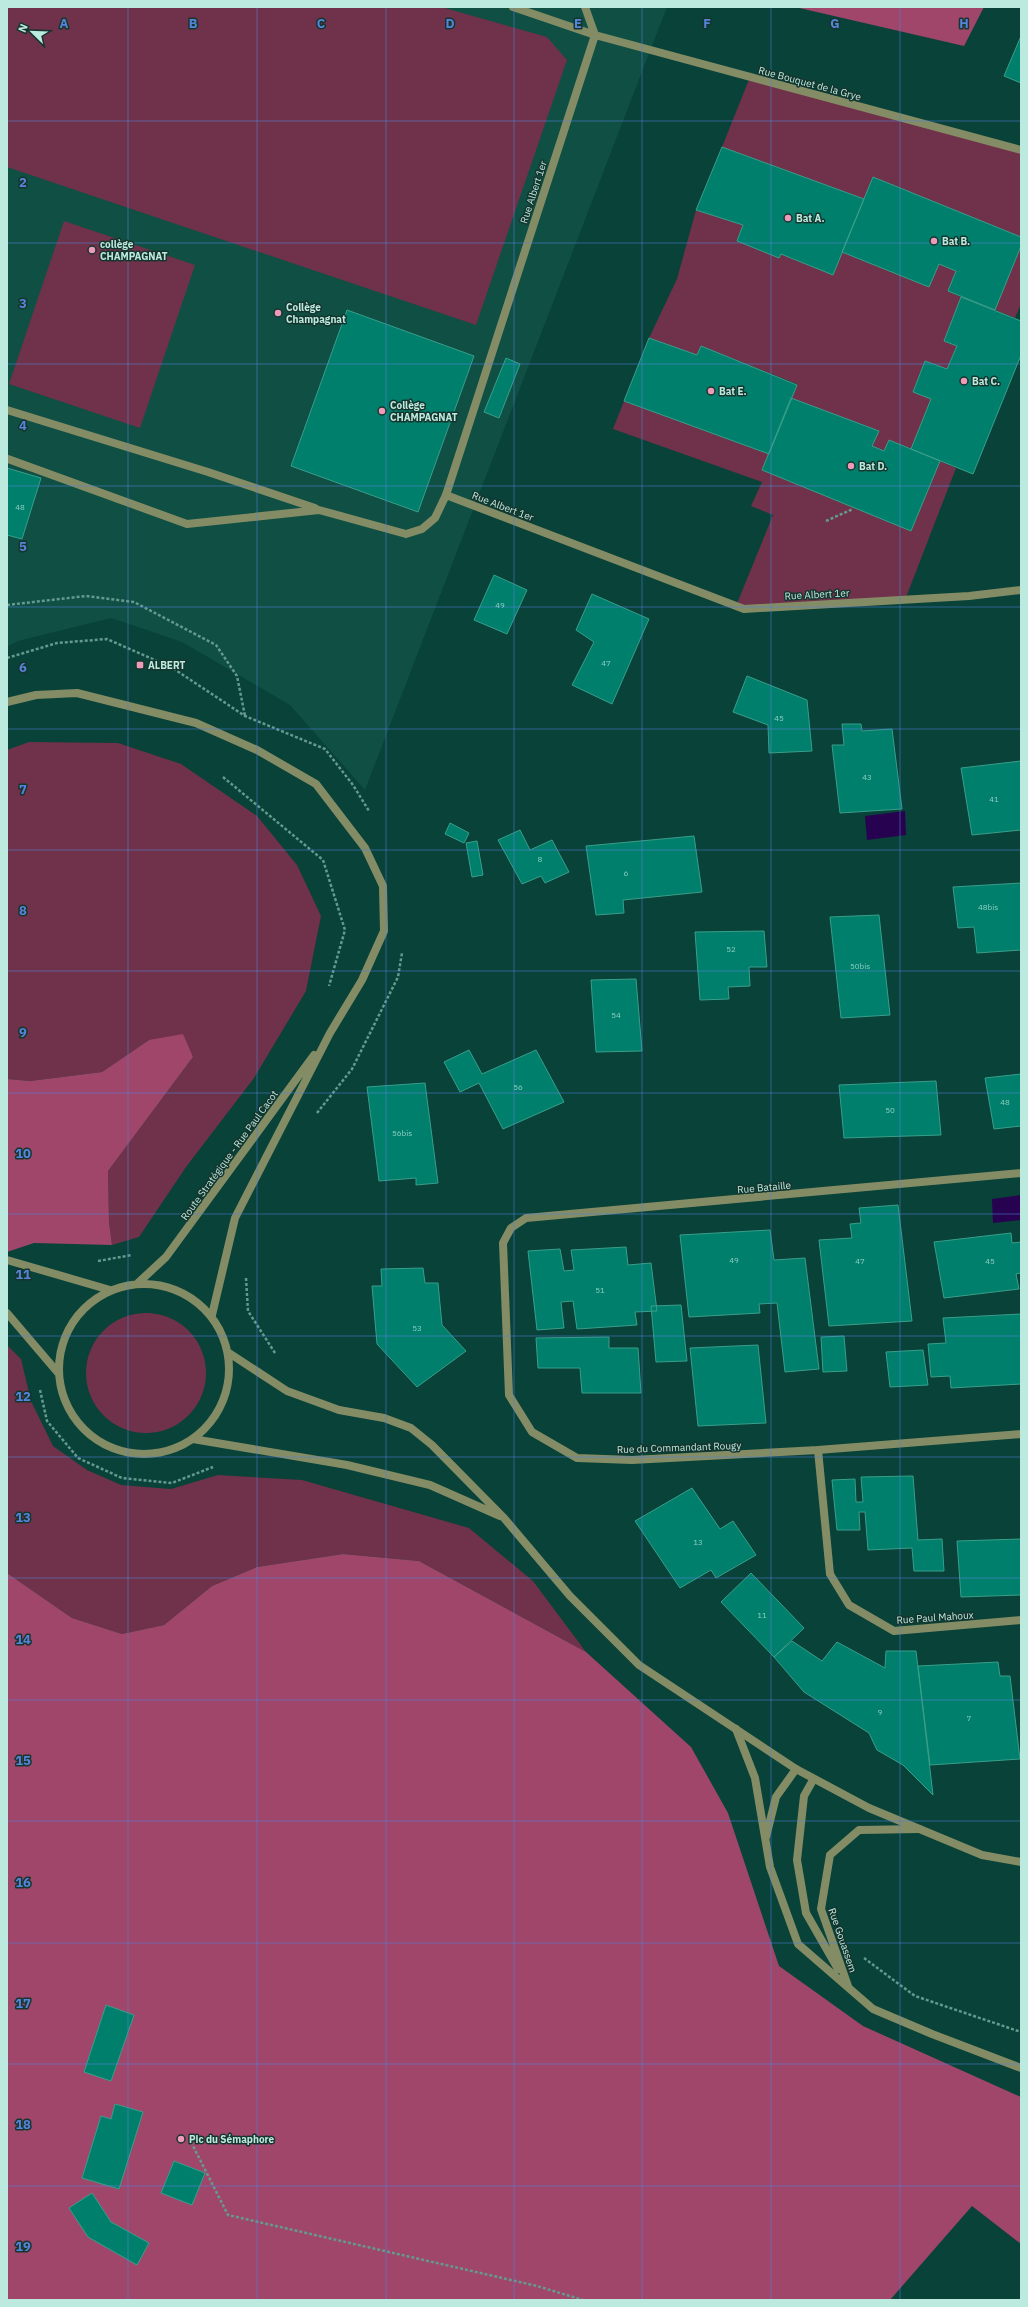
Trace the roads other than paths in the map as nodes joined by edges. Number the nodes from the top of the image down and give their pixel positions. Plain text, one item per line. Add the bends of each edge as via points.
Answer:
1 (513, 7) edge
2 (585, 7) edge
3 (594, 35) junction
4 (1021, 150) edge
5 (7, 410) edge
6 (8, 459) edge
7 (446, 495) junction
8 (319, 510) junction
9 (1021, 590) edge
10 (7, 702) edge
11 (330, 1033) junction
12 (1021, 1173) edge
13 (510, 1228) joint
14 (7, 1260) edge
15 (138, 1283) junction
16 (110, 1290) junction
17 (7, 1313) edge
18 (212, 1315) junction
19 (229, 1353) junction
20 (59, 1374) junction
21 (1021, 1434) edge
22 (193, 1439) junction
23 (818, 1450) junction
24 (504, 1518) junction
25 (1021, 1620) edge
26 (736, 1729) junction
27 (796, 1769) junction
28 (813, 1780) junction
29 (920, 1829) junction
30 (765, 1841) junction
31 (1021, 1862) edge
32 (848, 1987) junction
33 (1021, 2068) edge

1 - 3 street, Rue Bouquet de la Grye
2 - 3 street
3 - 4 street, Rue Bouquet de la Grye
3 - 7 street, Rue Albert 1er
5 - 8 street via 208,472
6 - 8 street via 187,524
7 - 8 street via 435,518 422,529 406,534
7 - 9 street, Rue Albert 1er via 744,609 969,596
10 - 11 street, Route Stratégique - Rue Paul Cacot via 36,695 77,693 196,723 257,750 316,784 365,848 383,886 384,931 362,980
11 - 15 street, Route Stratégique - Rue Paul Cacot via 166,1257
11 - 18 street, Route Stratégique - Rue Paul Cacot via 235,1218
12 - 13 street, Rue Bataille via 526,1218
13 - 23 street, Rue du Commandant Rougy via 503,1243 509,1395 532,1432 577,1458 632,1460
14 - 16 street
15 - 16 street
15 - 18 street via 166,1286 191,1297
16 - 20 street via 88,1304 72,1324 62,1348
17 - 20 street
18 - 19 street
19 - 22 street via 229,1378 223,1402 211,1422
19 - 24 street via 287,1391 339,1410 384,1418 411,1428 432,1445
20 - 22 street via 67,1405 77,1422 95,1439 119,1450 144,1455 170,1451
21 - 23 street, Rue du Commandant Rougy
22 - 24 street via 347,1465 430,1485
23 - 25 street, Rue Paul Mahoux via 830,1574 849,1605 894,1632
24 - 26 street via 570,1596 639,1665
26 - 27 street
26 - 30 street, Rue Gouassem via 755,1778
27 - 28 street
27 - 30 street, Rue Gouassem via 776,1798
28 - 29 street via 869,1808
28 - 32 street, Rue Gouassem via 804,1796 797,1860 806,1913
29 - 31 street via 982,1854
29 - 32 street, Rue Gouassem via 859,1830 830,1855 821,1909
30 - 32 street, Rue Gouassem via 770,1867 798,1944
32 - 33 street, Rue Gouassem via 873,2009

